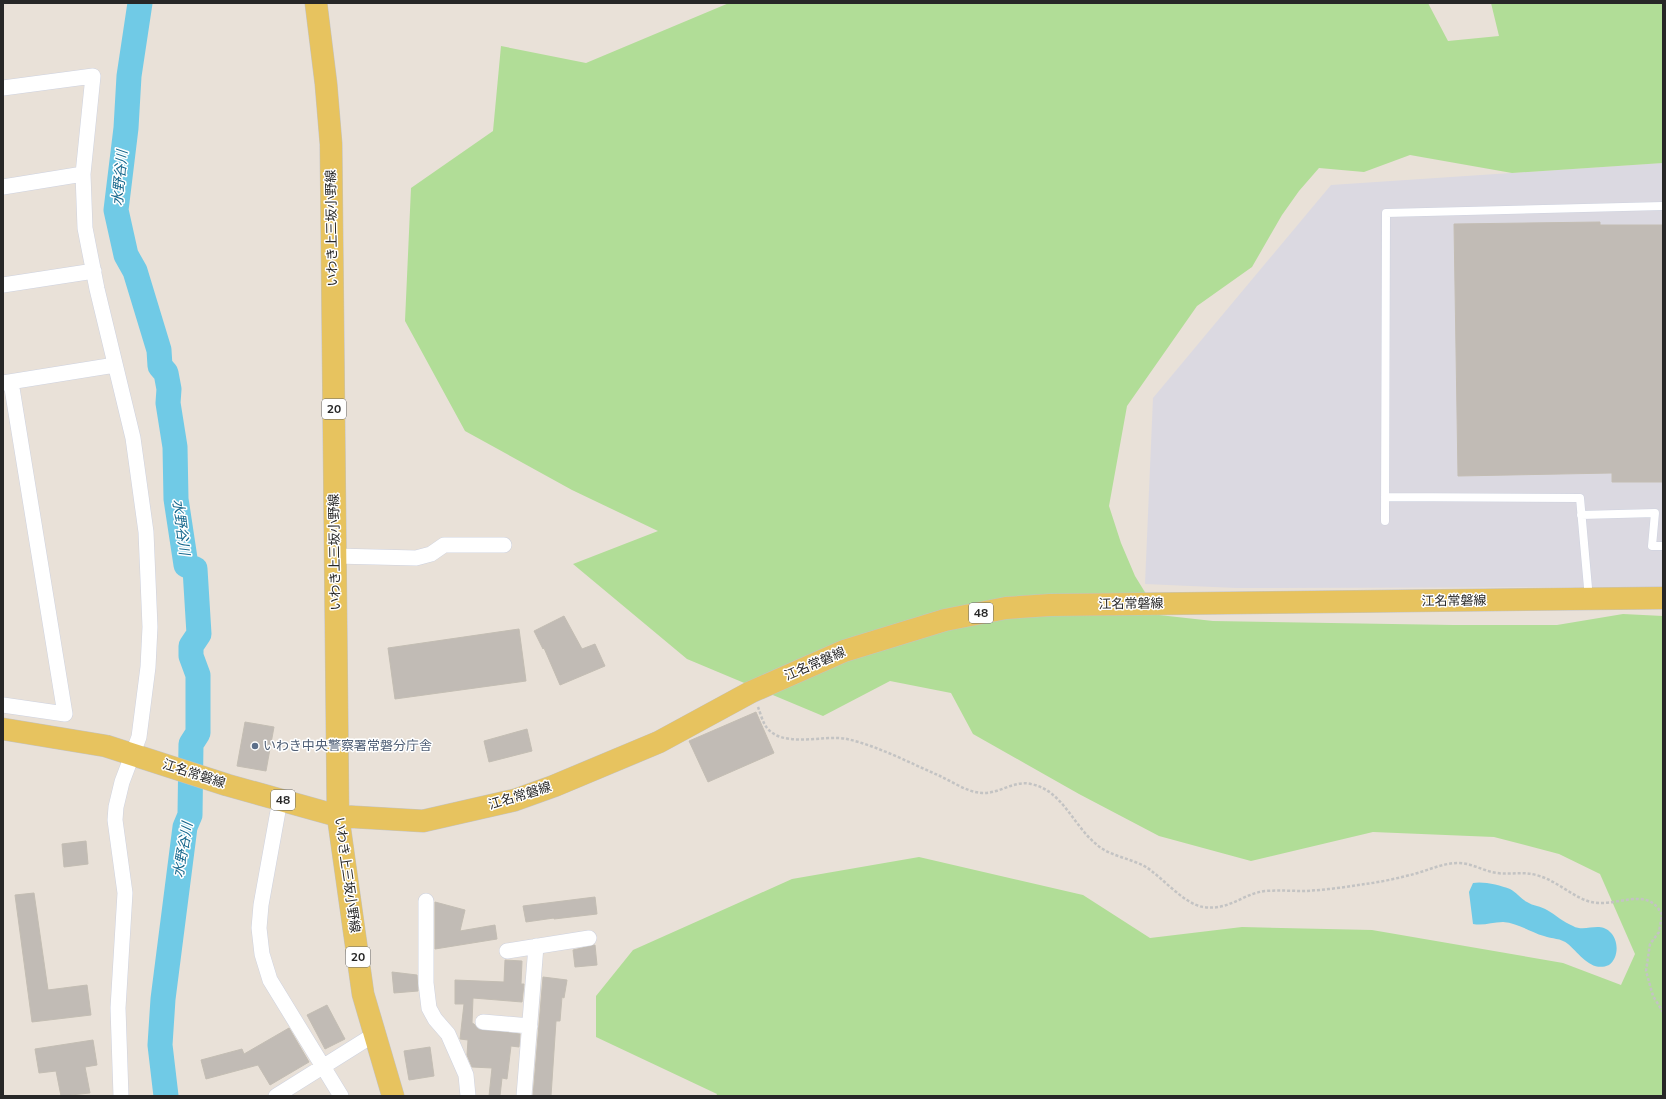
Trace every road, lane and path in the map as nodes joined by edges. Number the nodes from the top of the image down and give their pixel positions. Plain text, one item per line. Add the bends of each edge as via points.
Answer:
1 (316, 3) edge
2 (3, 88) edge
3 (83, 174) junction
4 (3, 186) edge
5 (1663, 206) edge
6 (94, 272) junction
7 (3, 285) edge
8 (115, 366) junction
9 (7, 382) edge
10 (1385, 497) junction
11 (1581, 516) junction
12 (1385, 520) dead end
13 (504, 545) dead end
14 (1663, 546) edge
15 (335, 556) junction
16 (1663, 598) edge
17 (1589, 600) junction
18 (751, 692) junction
19 (3, 705) edge
20 (3, 728) edge
21 (132, 756) junction
22 (280, 800) junction
23 (338, 816) junction
24 (426, 901) dead end
25 (588, 938) dead end
26 (536, 946) junction
27 (507, 951) dead end
28 (1663, 1012) edge
29 (483, 1022) dead end
30 (530, 1026) junction
31 (375, 1034) junction
32 (324, 1066) junction
33 (121, 1096) edge
34 (276, 1096) edge
35 (342, 1096) edge
36 (393, 1096) edge
37 (468, 1096) edge
38 (524, 1096) edge

1 - 15 main road, いわき上三坂小野線 / 20 via 331,144
2 - 3 street via 93,76
3 - 4 street
3 - 6 street via 85,228
5 - 10 lane via 1386,213
6 - 7 street
6 - 8 street
8 - 9 street
8 - 21 street via 133,438 146,532 150,627 148,667 139,737
9 - 19 street via 65,714
10 - 11 lane via 1580,498
10 - 12 lane
11 - 14 lane via 1655,513 1652,546
11 - 17 lane
13 - 15 street via 444,545 431,554 416,558
15 - 23 main road, いわき上三坂小野線 / 20
16 - 17 main road, 江名常磐線 / 48
17 - 18 main road, 江名常磐線 / 48 via 1050,605 1006,608 945,620 844,651
18 - 23 main road, 江名常磐線 / 48 via 659,742 515,800 423,822
18 - 28 path via 766,727 782,737 845,738 885,752 980,793 1028,783 1038,786 1056,798 1097,846 1147,868 1189,901 1201,907 1225,907 1259,892 1306,891 1367,884 1457,863 1507,874 1519,871 1538,875 1591,903 1647,899 1655,903 1662,915 1659,932 1650,944 1646,971 1653,996
20 - 21 main road, 江名常磐線 / 48 via 106,746
21 - 22 main road, 江名常磐線 / 48
21 - 33 street via 122,782 115,820 125,893 118,1008
22 - 23 main road, 江名常磐線 / 48
22 - 32 street via 261,905 259,928 262,954 270,980
23 - 31 main road, いわき上三坂小野線 / 20 via 363,994
24 - 37 street via 426,983 429,1008 448,1034 466,1075
25 - 26 street
26 - 27 street
26 - 30 street
29 - 30 street
30 - 38 street
31 - 32 street
31 - 36 main road, いわき上三坂小野線 / 20
32 - 34 street
32 - 35 street

